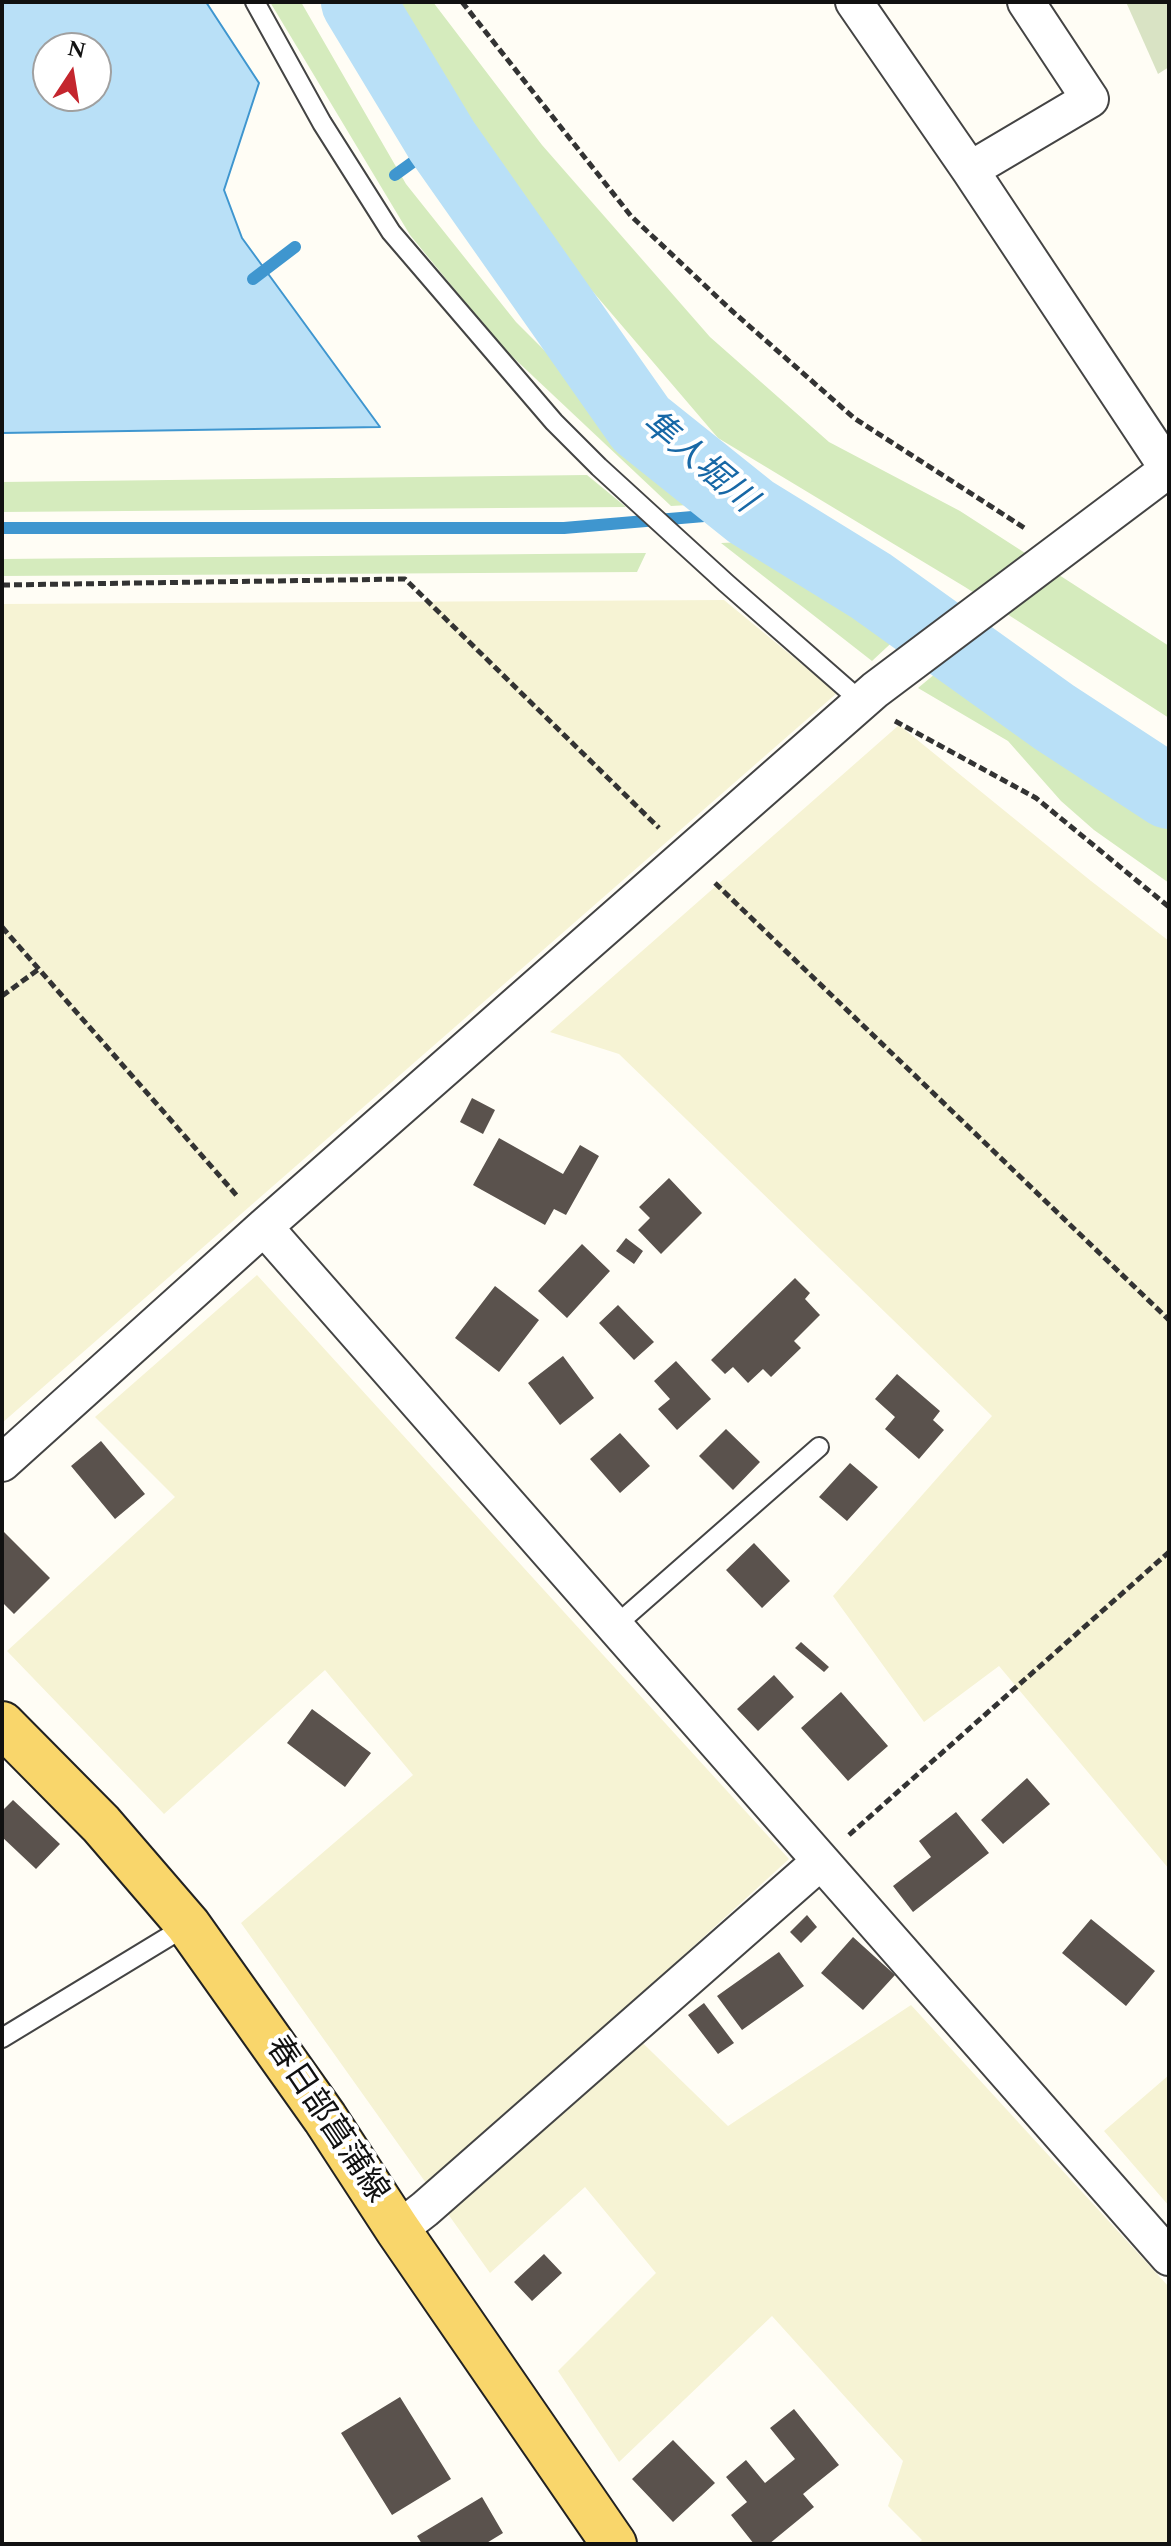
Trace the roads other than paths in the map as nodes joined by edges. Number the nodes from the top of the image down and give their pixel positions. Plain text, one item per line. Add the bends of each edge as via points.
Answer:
1 (255, 2) edge
2 (854, 2) edge
3 (1026, 2) edge
4 (970, 170) junction
5 (1169, 470) edge
6 (869, 696) junction
7 (264, 1227) junction
8 (819, 1447) dead end
9 (2, 1463) edge
10 (615, 1626) junction
11 (2, 1724) edge
12 (821, 1861) junction
13 (188, 1925) junction
14 (2, 2038) edge
15 (398, 2230) junction
16 (1169, 2257) edge
17 (614, 2544) edge

1 - 6 lane via 391,232 554,422 726,583
2 - 4 street
3 - 4 street via 1090,99
4 - 5 street
5 - 6 street
6 - 7 street
7 - 9 street
7 - 10 street
8 - 10 lane
10 - 12 street
11 - 13 main road, 春日部菖蒲線 via 101,1824
12 - 15 street
12 - 16 street
13 - 14 lane
13 - 15 main road, 春日部菖蒲線
15 - 17 main road, 春日部菖蒲線

